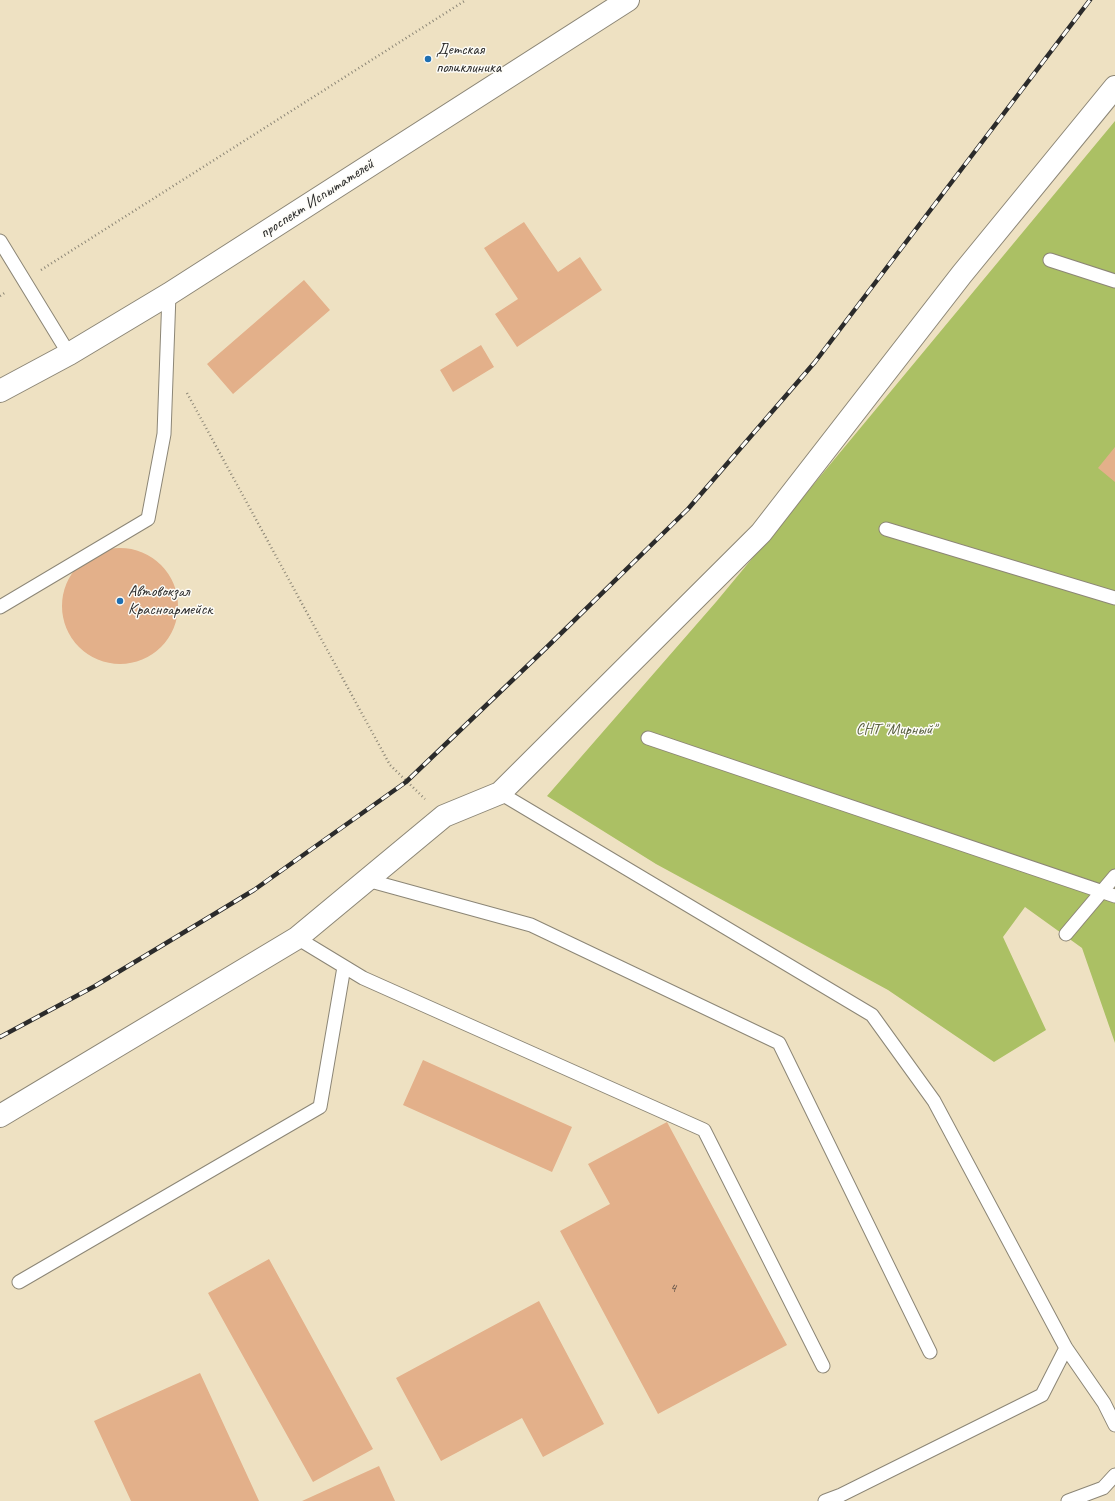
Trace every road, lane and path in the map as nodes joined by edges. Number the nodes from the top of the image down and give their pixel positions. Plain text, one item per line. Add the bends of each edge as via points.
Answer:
1 (466, 0) edge
2 (628, 0) edge
3 (1115, 87) edge
4 (0, 242) edge
5 (1050, 260) dead end
6 (24, 281) junction
7 (1115, 281) edge
8 (169, 294) junction
9 (0, 296) edge
10 (69, 354) junction
11 (185, 390) dead end
12 (0, 391) edge
13 (886, 529) dead end
14 (1115, 598) edge
15 (0, 607) edge
16 (648, 738) dead end
17 (500, 793) junction
18 (444, 816) junction
19 (1115, 876) edge
20 (367, 880) junction
21 (1102, 892) junction
22 (1115, 896) edge
23 (1066, 934) dead end
24 (297, 938) junction
25 (344, 967) junction
26 (0, 1116) edge
27 (19, 1282) dead end
28 (1066, 1348) junction
29 (930, 1352) dead end
30 (823, 1366) dead end
31 (1115, 1424) edge
32 (1115, 1475) edge
33 (824, 1501) edge
34 (1068, 1501) edge

1 - 6 path
2 - 8 street, проспект Испытателей
3 - 17 street via 962,274 761,533
4 - 6 lane
5 - 7 lane
6 - 9 path
6 - 10 lane
8 - 10 street, проспект Испытателей
8 - 15 lane via 164,434 148,519
10 - 12 street, проспект Испытателей
11 - 18 path via 390,766
13 - 14 lane
16 - 21 lane
17 - 18 street
17 - 28 lane via 872,1015 934,1101
18 - 20 street
19 - 21 lane
20 - 24 street
20 - 29 lane via 531,925 779,1043
21 - 22 lane
21 - 23 lane
24 - 25 lane
24 - 26 street
25 - 27 lane via 320,1107
25 - 30 lane via 363,978 704,1130
28 - 31 lane via 1104,1403
28 - 33 lane via 1042,1395 841,1495
32 - 34 lane via 1103,1488

